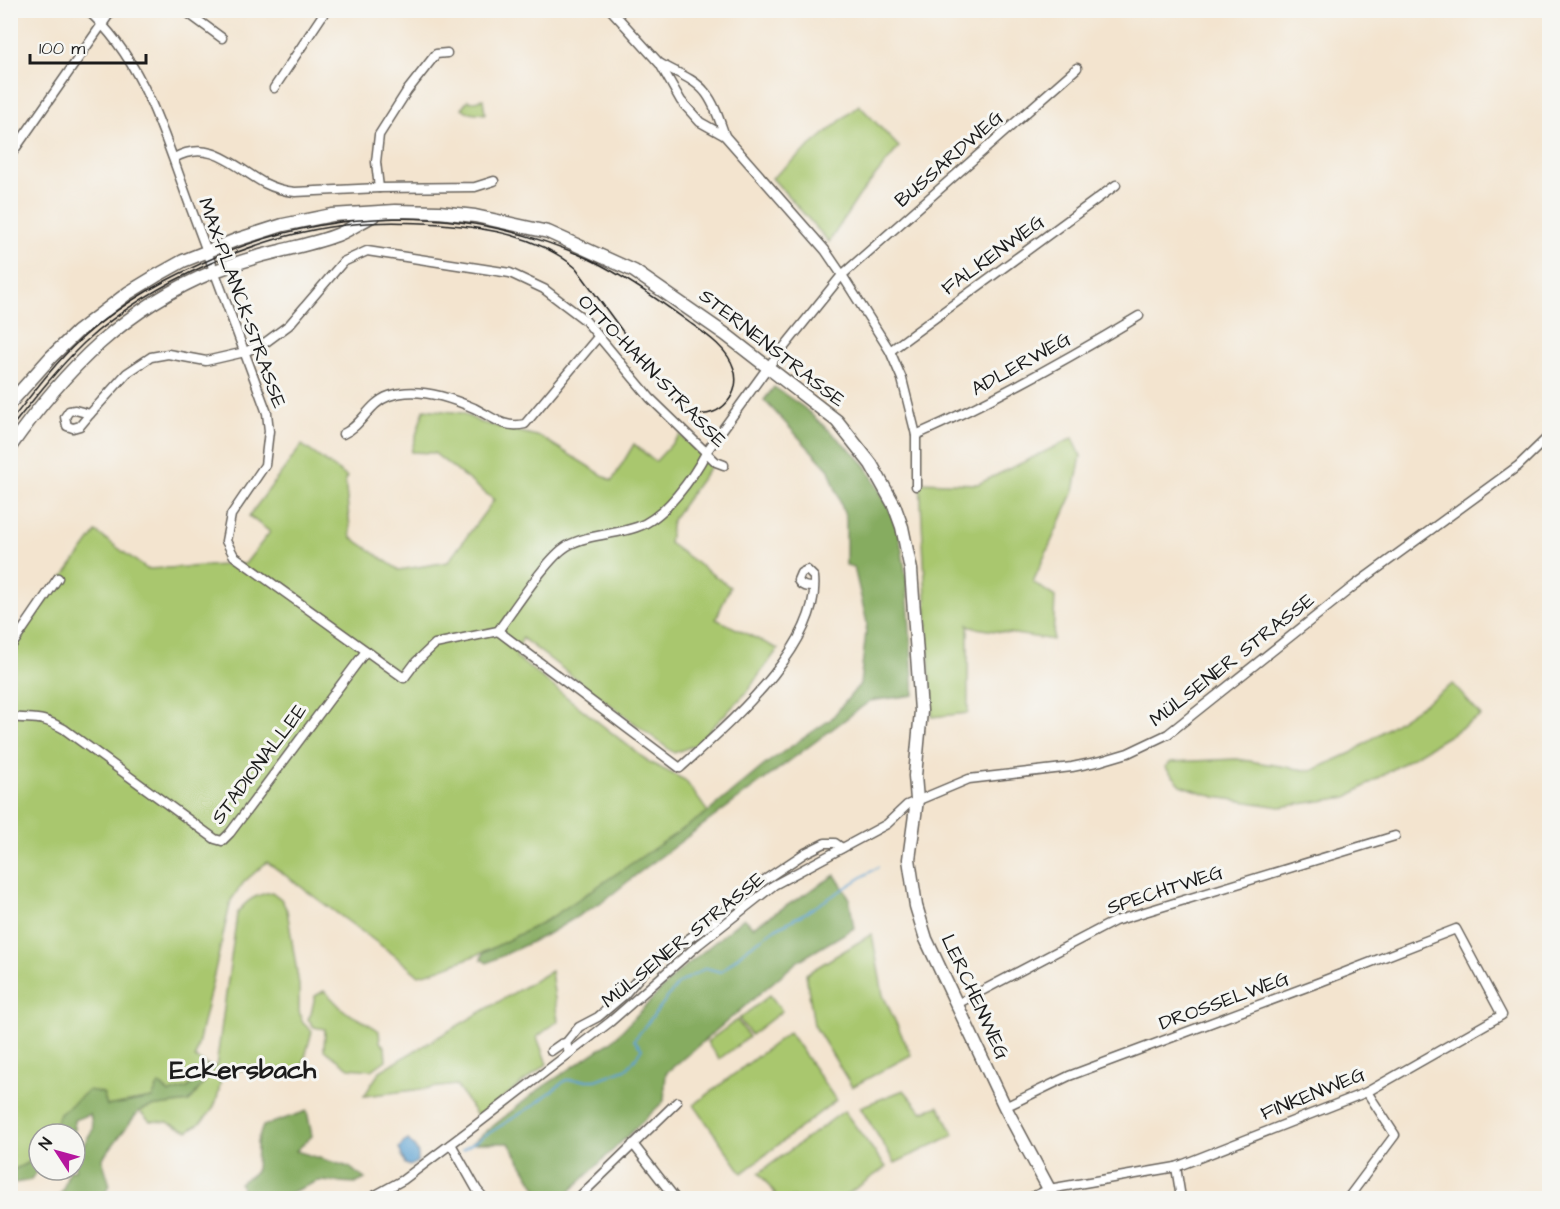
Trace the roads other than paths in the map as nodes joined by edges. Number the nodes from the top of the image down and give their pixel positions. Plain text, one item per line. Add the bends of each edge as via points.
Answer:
1 (87, 10) edge
2 (112, 10) edge
3 (184, 10) edge
4 (326, 10) edge
5 (611, 10) edge
6 (103, 24) junction
7 (222, 38) dead end
8 (447, 53) dead end
9 (660, 64) junction
10 (1077, 68) dead end
11 (274, 88) dead end
12 (725, 136) junction
13 (10, 156) edge
14 (174, 158) junction
15 (494, 181) dead end
16 (1116, 185) dead end
17 (379, 188) junction
18 (395, 211) junction
19 (207, 250) junction
20 (215, 272) junction
21 (842, 275) junction
22 (1139, 316) dead end
23 (598, 337) junction
24 (890, 351) junction
25 (245, 352) junction
26 (768, 367) junction
27 (10, 403) edge
28 (90, 414) dead end
29 (343, 434) dead end
30 (916, 435) junction
31 (1550, 435) edge
32 (10, 447) edge
33 (707, 451) junction
34 (724, 465) dead end
35 (916, 486) dead end
36 (58, 578) dead end
37 (814, 587) dead end
38 (498, 631) junction
39 (10, 648) edge
40 (366, 651) junction
41 (10, 717) edge
42 (917, 800) junction
43 (1395, 836) dead end
44 (842, 848) junction
45 (1456, 928) joint
46 (957, 1004) junction
47 (566, 1043) junction
48 (551, 1052) dead end
49 (569, 1053) junction
50 (1368, 1092) junction
51 (677, 1102) dead end
52 (1005, 1107) junction
53 (451, 1144) junction
54 (633, 1144) junction
55 (1176, 1167) junction
56 (1051, 1194) edge
57 (370, 1198) edge
58 (484, 1198) edge
59 (578, 1198) edge
60 (675, 1198) edge
61 (1030, 1198) edge
62 (1181, 1198) edge
63 (1348, 1198) edge

1 - 6 street, MAX-PLANCK-STRASSE
2 - 6 street
3 - 7 street
4 - 11 street
5 - 9 street
6 - 13 street
6 - 14 street, MAX-PLANCK-STRASSE via 126,56
8 - 17 street via 436,54 379,135
9 - 12 street via 681,101 700,122
9 - 12 street via 705,92
10 - 21 street, BUSSARDWEG
12 - 21 street via 825,249
14 - 17 street via 182,153 208,152 228,159 263,182 295,192
14 - 19 street, MAX-PLANCK-STRASSE
15 - 17 street via 475,187
16 - 24 street, FALKENWEG
18 - 19 street, STERNENSTRASSE via 332,215 283,225
18 - 20 street, STERNENSTRASSE via 362,221 338,235
18 - 26 street, STERNENSTRASSE via 476,216 548,232 634,271
19 - 20 street, MAX-PLANCK-STRASSE
19 - 27 street, STERNENSTRASSE via 156,276 102,311 76,332
20 - 25 street, MAX-PLANCK-STRASSE
20 - 32 street, STERNENSTRASSE via 160,298 92,348
21 - 24 street
21 - 26 street, BUSSARDWEG
22 - 30 street, ADLERWEG via 1056,366
23 - 25 street, OTTO-HAHN-STRASSE via 585,320 544,289 510,273 367,251 343,262 289,325
23 - 29 street via 525,424 502,424 458,401 408,391 377,402 353,430
23 - 33 street, OTTO-HAHN-STRASSE via 650,398
24 - 30 street via 902,379
25 - 28 street, OTTO-HAHN-STRASSE via 206,361 168,354 151,357 127,372
25 - 40 street, MAX-PLANCK-STRASSE via 267,413 269,431 265,465 231,515 226,541 234,556
26 - 33 street, BUSSARDWEG
26 - 42 street, STERNENSTRASSE via 837,421 871,464 902,527 911,570 921,711 915,776
30 - 35 street
31 - 42 street, MÜLSENER STRASSE via 1518,466 1355,585 1168,734 1101,761 969,779
33 - 34 street, OTTO-HAHN-STRASSE
33 - 38 street, BUSSARDWEG via 653,520 565,547
36 - 39 street
37 - 38 street via 808,618 777,670 731,722 680,768
38 - 40 street, MAX-PLANCK-STRASSE via 435,644 404,678
40 - 41 street, STADIONALLEE via 222,840 215,839 64,729 42,718
42 - 44 street, MÜLSENER STRASSE via 887,824
42 - 46 street, LERCHENWEG via 909,859 916,906 926,939
43 - 46 street, SPECHTWEG via 1115,921
44 - 47 street via 825,843 748,891 713,922 662,955 624,995 579,1027
44 - 49 street, MÜLSENER STRASSE via 774,885
45 - 50 street, FINKENWEG via 1502,1015
45 - 52 street, DROSSELWEG via 1069,1076
46 - 52 street, LERCHENWEG
47 - 48 street
47 - 49 street
49 - 53 street, MÜLSENER STRASSE
50 - 55 street, FINKENWEG
50 - 63 street via 1395,1135
51 - 54 street
52 - 56 street, LERCHENWEG
53 - 57 street, MÜLSENER STRASSE via 403,1180
53 - 58 street
54 - 59 street
54 - 60 street
55 - 56 street, FINKENWEG
55 - 62 street
56 - 61 street, FINKENWEG

